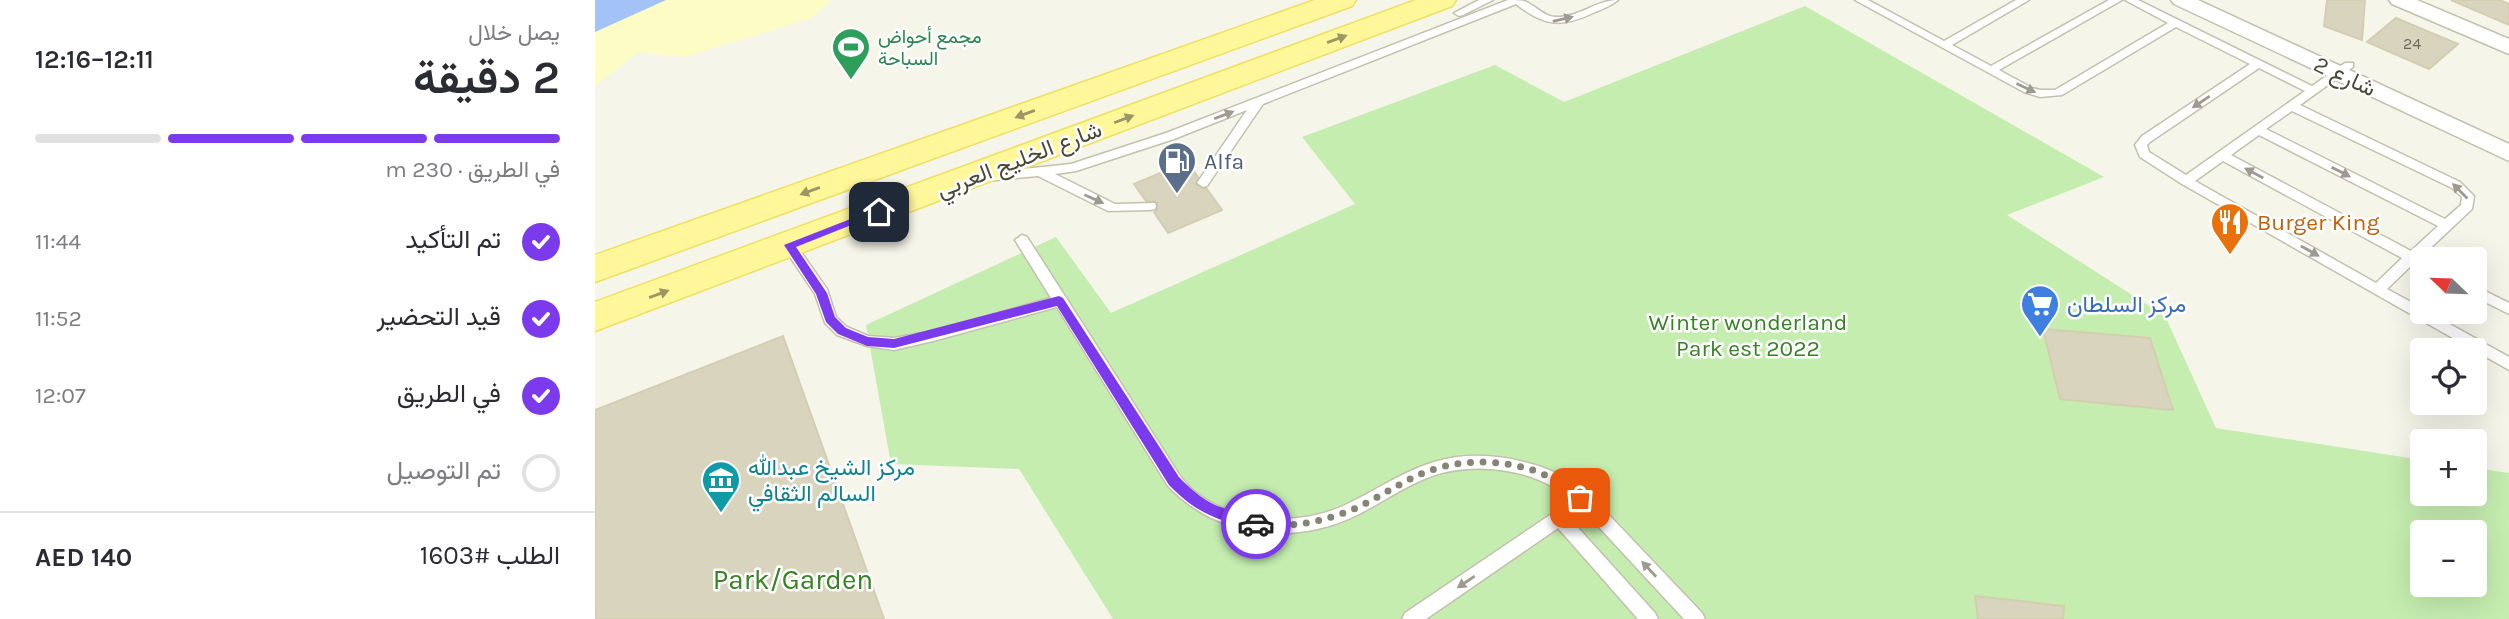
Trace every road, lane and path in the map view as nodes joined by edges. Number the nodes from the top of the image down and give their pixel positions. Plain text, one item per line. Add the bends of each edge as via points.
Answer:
1 (1317, 0) edge
2 (1342, 0) edge
3 (1442, 0) edge
4 (1487, 0) edge
5 (1517, 0) edge
6 (1613, 0) edge
7 (1860, 0) edge
8 (2024, 0) edge
9 (2117, 0) edge
10 (2130, 0) edge
11 (2181, 0) edge
12 (2209, 0) edge
13 (2399, 0) edge
14 (2175, 23) junction
15 (1944, 45) junction
16 (1212, 47) junction
17 (2509, 47) edge
18 (2258, 64) junction
19 (1344, 68) junction
20 (2344, 69) junction
21 (1991, 70) junction
22 (2313, 91) junction
23 (1259, 101) junction
24 (2292, 106) junction
25 (2258, 131) junction
26 (2509, 138) edge
27 (2509, 153) edge
28 (2223, 156) junction
29 (1043, 173) junction
30 (970, 178) junction
31 (2186, 181) junction
32 (1203, 183) dead end
33 (1150, 206) dead end
34 (2447, 225) junction
35 (1022, 240) dead end
36 (789, 245) junction
37 (2428, 247) edge
38 (2410, 256) edge
39 (2410, 265) edge
40 (595, 269) edge
41 (2378, 289) junction
42 (2487, 297) edge
43 (1059, 301) junction
44 (2509, 309) edge
45 (595, 317) edge
46 (2509, 364) edge
47 (1585, 512) junction
48 (1559, 518) junction
49 (1411, 619) edge
50 (1649, 619) edge
51 (1696, 619) edge

1 - 16 lane
2 - 16 main road, شارع الخليج العربي
30 -> 3 main road, شارع الخليج العربي
4 - 19 lane
5 -> 6 lane via 1536,16 1554,22
5 - 19 lane
7 - 15 lane
8 - 15 lane
9 - 21 lane
10 - 14 lane
11 - 20 street, شارع 2
12 - 20 street, شارع 2
13 - 17 street
14 - 18 lane
21 -> 14 lane via 2034,92 2058,93
15 - 21 lane
16 -> 40 main road, شارع الخليج العربي
18 - 22 lane
18 -> 31 lane via 2143,142 2141,150 2147,158
19 - 23 lane
20 - 22 lane
20 - 26 street, شارع 2
20 - 27 street, شارع 2
22 - 24 lane
29 -> 23 lane via 1170,136
23 - 32 lane
24 - 25 lane
34 -> 24 lane via 2469,202 2456,185
25 - 28 lane
25 -> 34 lane
28 - 31 lane
38 -> 28 lane
29 - 30 lane
29 -> 33 lane via 1113,208
30 - 36 main road, شارع الخليج العربي
31 -> 41 lane
34 - 37 lane
35 - 43 lane
36 - 43 lane via 822,293 830,319 842,331 867,341 894,344 933,336
45 -> 36 main road, شارع الخليج العربي
39 - 41 lane
41 - 46 lane
42 - 44 lane
43 - 47 lane via 1174,481 1192,500 1217,514 1245,523 1311,523 1343,513 1423,473 1472,462 1545,474 1580,498
47 - 48 lane
51 -> 47 lane via 1609,525
48 -> 49 lane
48 - 50 lane

